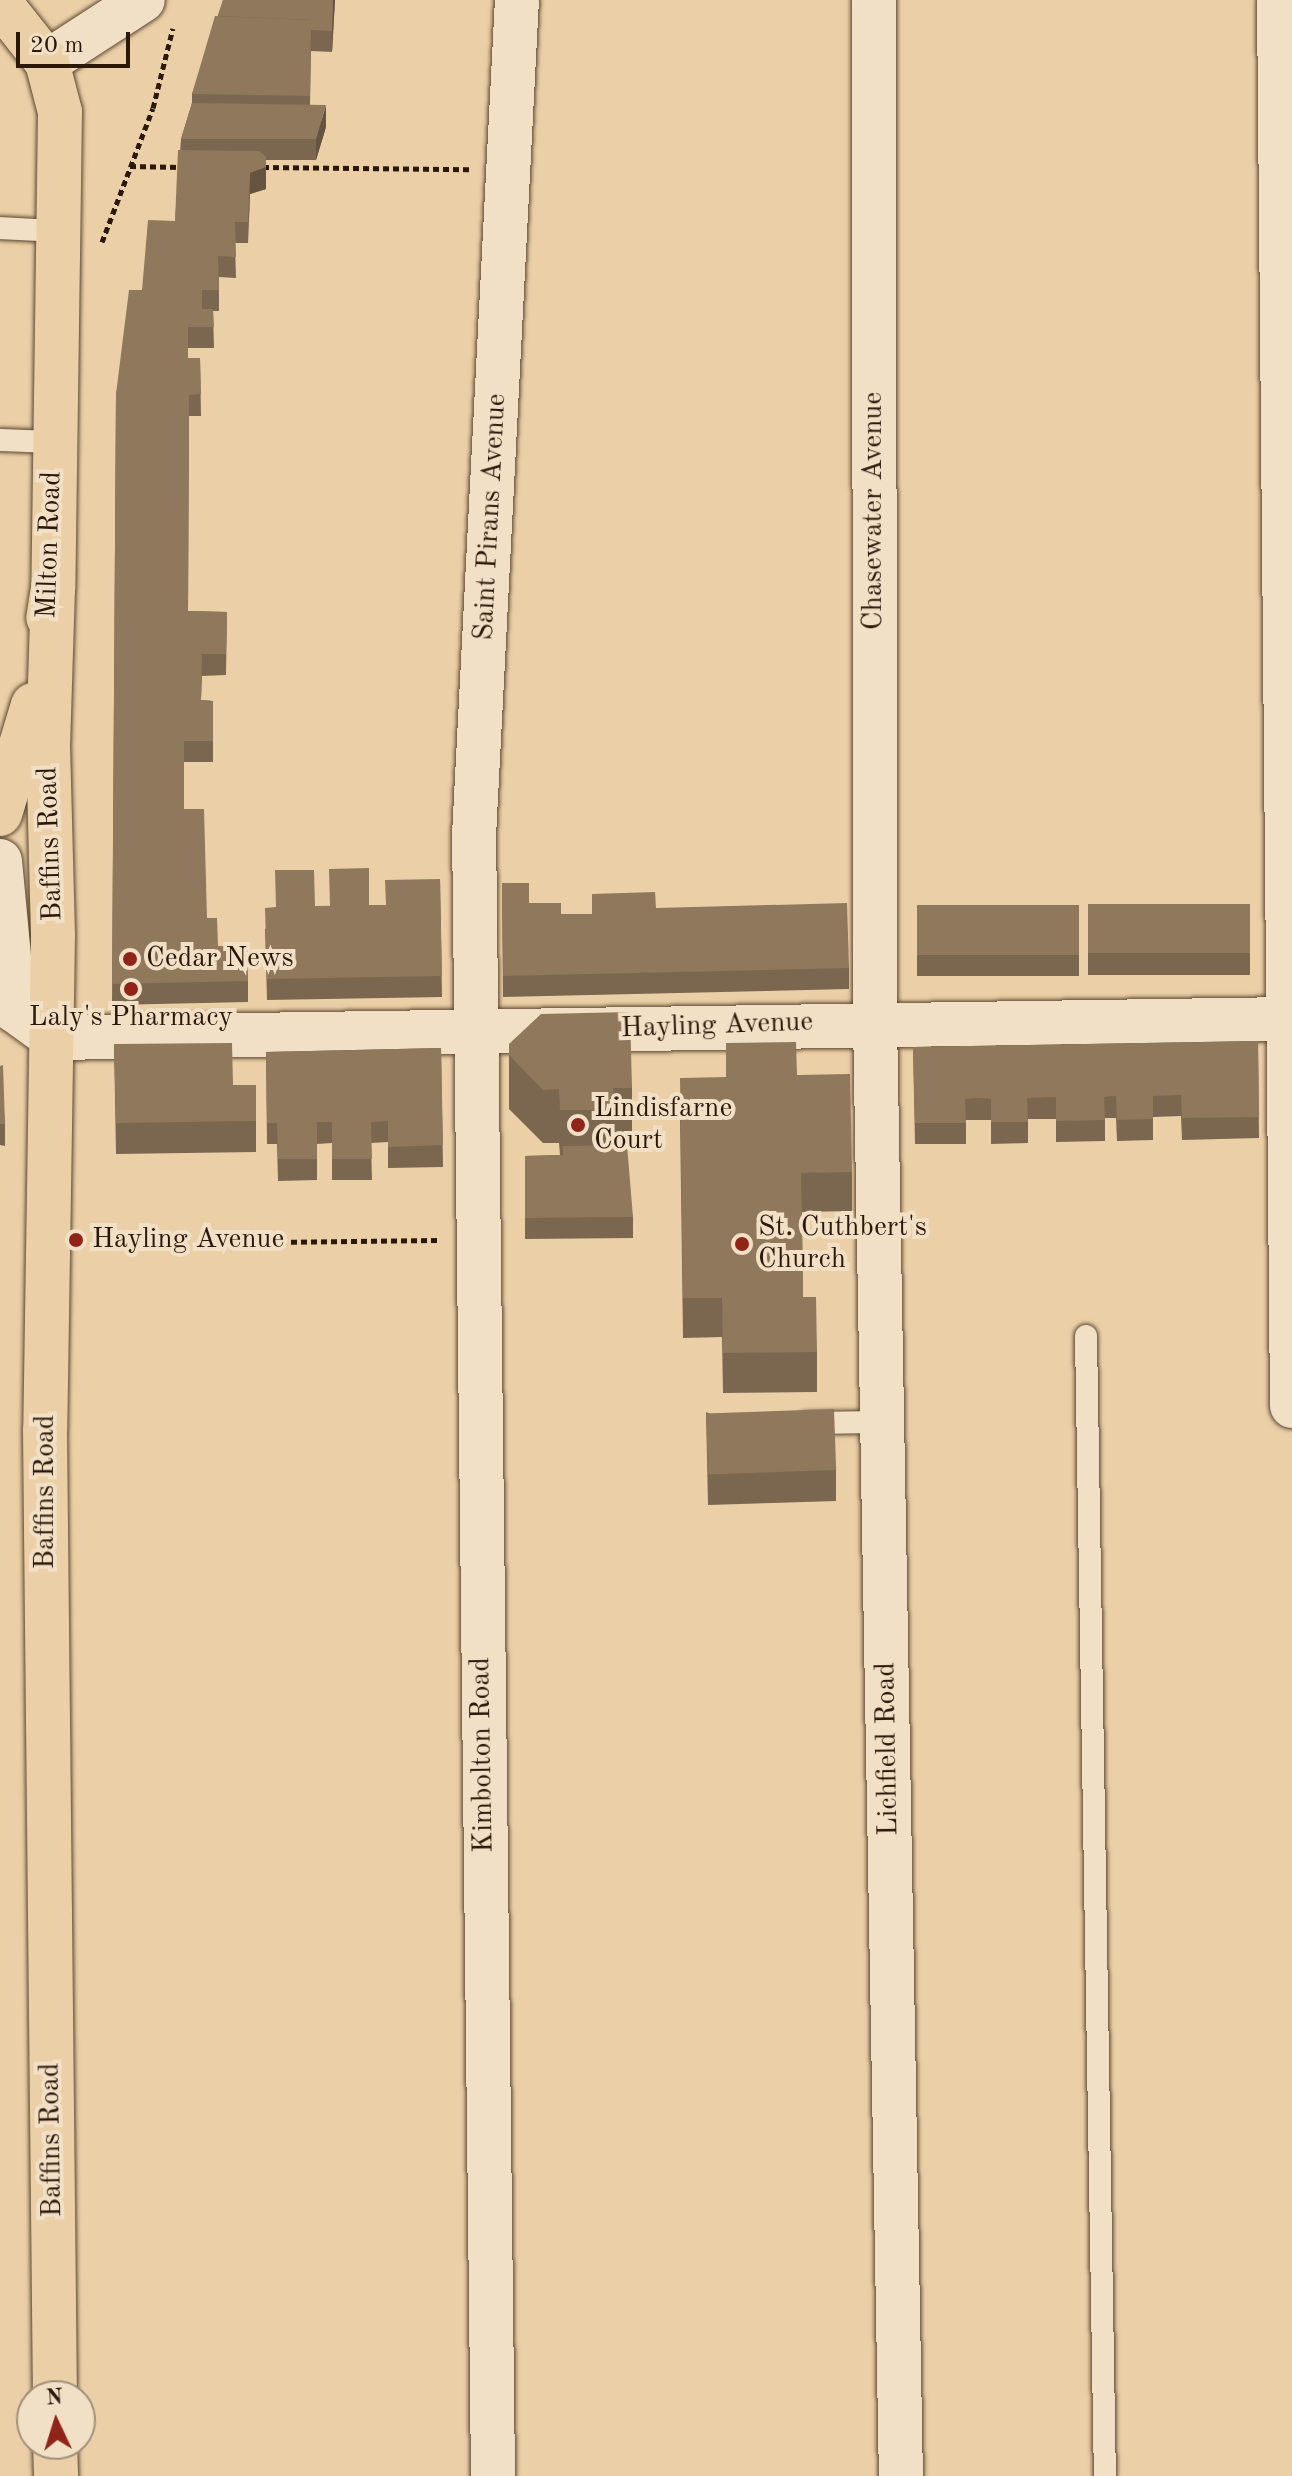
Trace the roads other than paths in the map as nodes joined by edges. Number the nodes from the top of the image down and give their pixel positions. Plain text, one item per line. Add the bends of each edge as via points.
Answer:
1 (517, 0) edge
2 (874, 0) edge
3 (1279, 0) edge
4 (0, 3) edge
5 (160, 8) edge
6 (47, 62) junction
7 (0, 228) edge
8 (58, 231) junction
9 (0, 440) edge
10 (53, 442) junction
11 (53, 588) junction
12 (0, 814) edge
13 (0, 861) edge
14 (53, 936) junction
15 (3, 938) edge
16 (1288, 1019) edge
17 (875, 1021) junction
18 (474, 1033) junction
19 (53, 1038) junction
20 (1290, 1229) edge
21 (1086, 1336) dead end
22 (1292, 1406) edge
23 (882, 1422) junction
24 (790, 1423) edge
25 (55, 2380) edge
26 (493, 2476) edge
27 (901, 2476) edge
28 (1105, 2476) edge

1 - 18 street, Saint Pirans Avenue via 474,836
2 - 17 street, Chasewater Avenue
3 - 16 street
4 - 6 main road
5 - 6 street
6 - 8 main road, Milton Road via 60,112
7 - 8 lane
8 - 10 main road, Milton Road
9 - 10 lane
10 - 11 main road, Milton Road
11 - 12 main road, Milton Road via 35,697
11 - 14 main road, Baffins Road via 48,744
13 - 15 street
14 - 15 street
14 - 19 main road, Baffins Road
15 - 19 street via 14,1010
16 - 17 street, Hayling Avenue
16 - 20 street
17 - 18 street, Hayling Avenue
17 - 23 street, Lichfield Road
18 - 19 street, Hayling Avenue
18 - 26 street, Kimbolton Road
19 - 25 main road, Baffins Road via 45,1430
20 - 22 street
21 - 28 lane
23 - 24 lane
23 - 27 street, Lichfield Road

